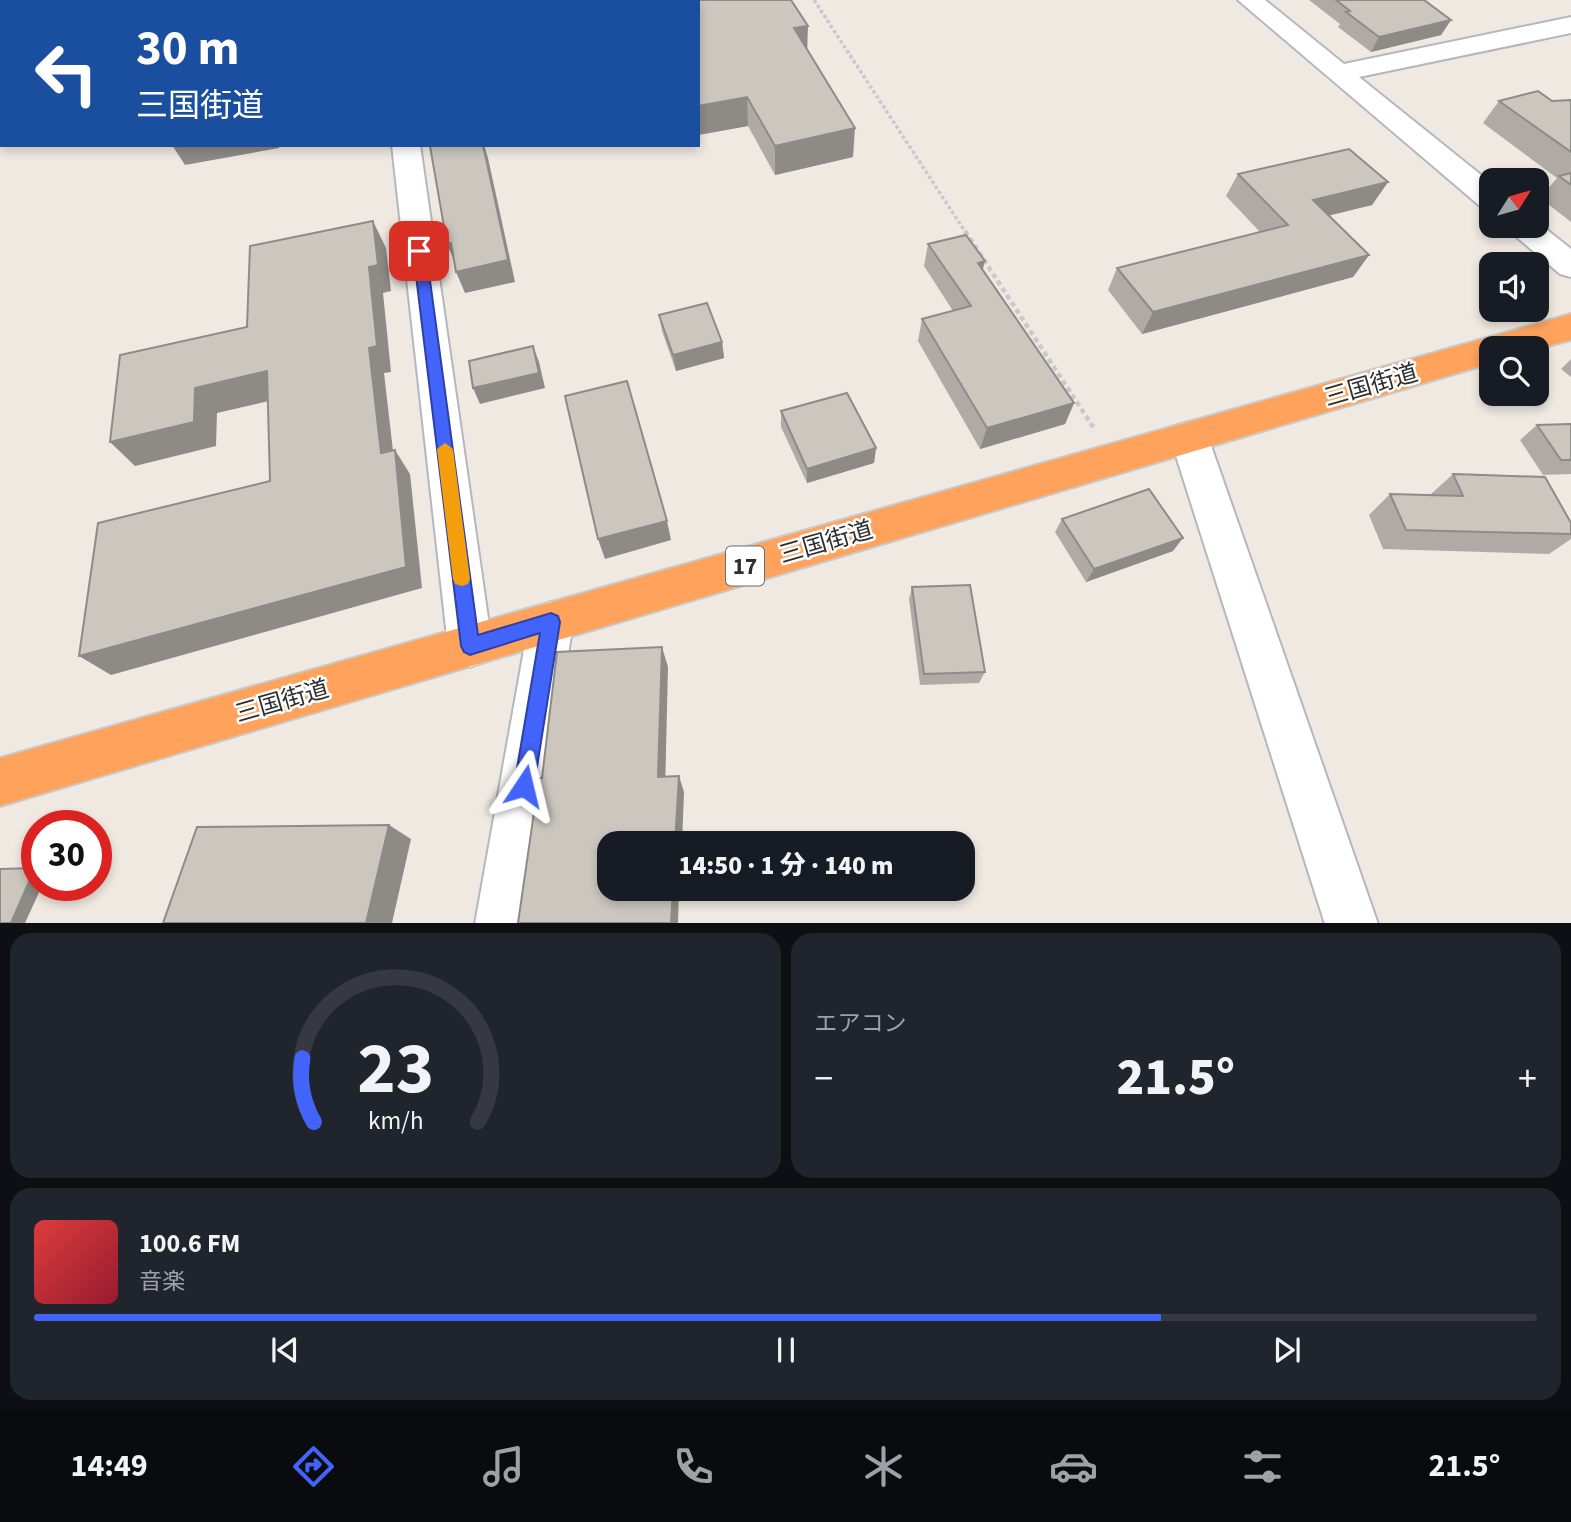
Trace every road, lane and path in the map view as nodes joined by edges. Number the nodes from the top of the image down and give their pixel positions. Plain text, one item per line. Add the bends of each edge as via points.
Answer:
1 (814, 0) edge
2 (1250, 0) edge
3 (1571, 25) edge
4 (1338, 73) junction
5 (406, 147) edge
6 (1479, 189) edge
7 (1538, 238) edge
8 (1571, 265) edge
9 (1571, 327) edge
10 (1539, 336) edge
11 (1479, 353) edge
12 (1189, 437) junction
13 (1114, 459) junction
14 (551, 622) junction
15 (470, 646) junction
16 (0, 782) edge
17 (500, 923) edge
18 (1352, 923) edge

1 - 13 path
2 - 4 street
3 - 4 street
4 - 6 street
5 - 15 street
7 - 8 street
9 - 10 highway
11 - 12 highway, 三国街道 / 17
12 - 13 highway, 三国街道 / 17
12 - 18 street
13 - 14 highway, 三国街道 / 17
14 - 15 highway, 三国街道 / 17
14 - 17 street
15 - 16 highway, 三国街道 / 17

